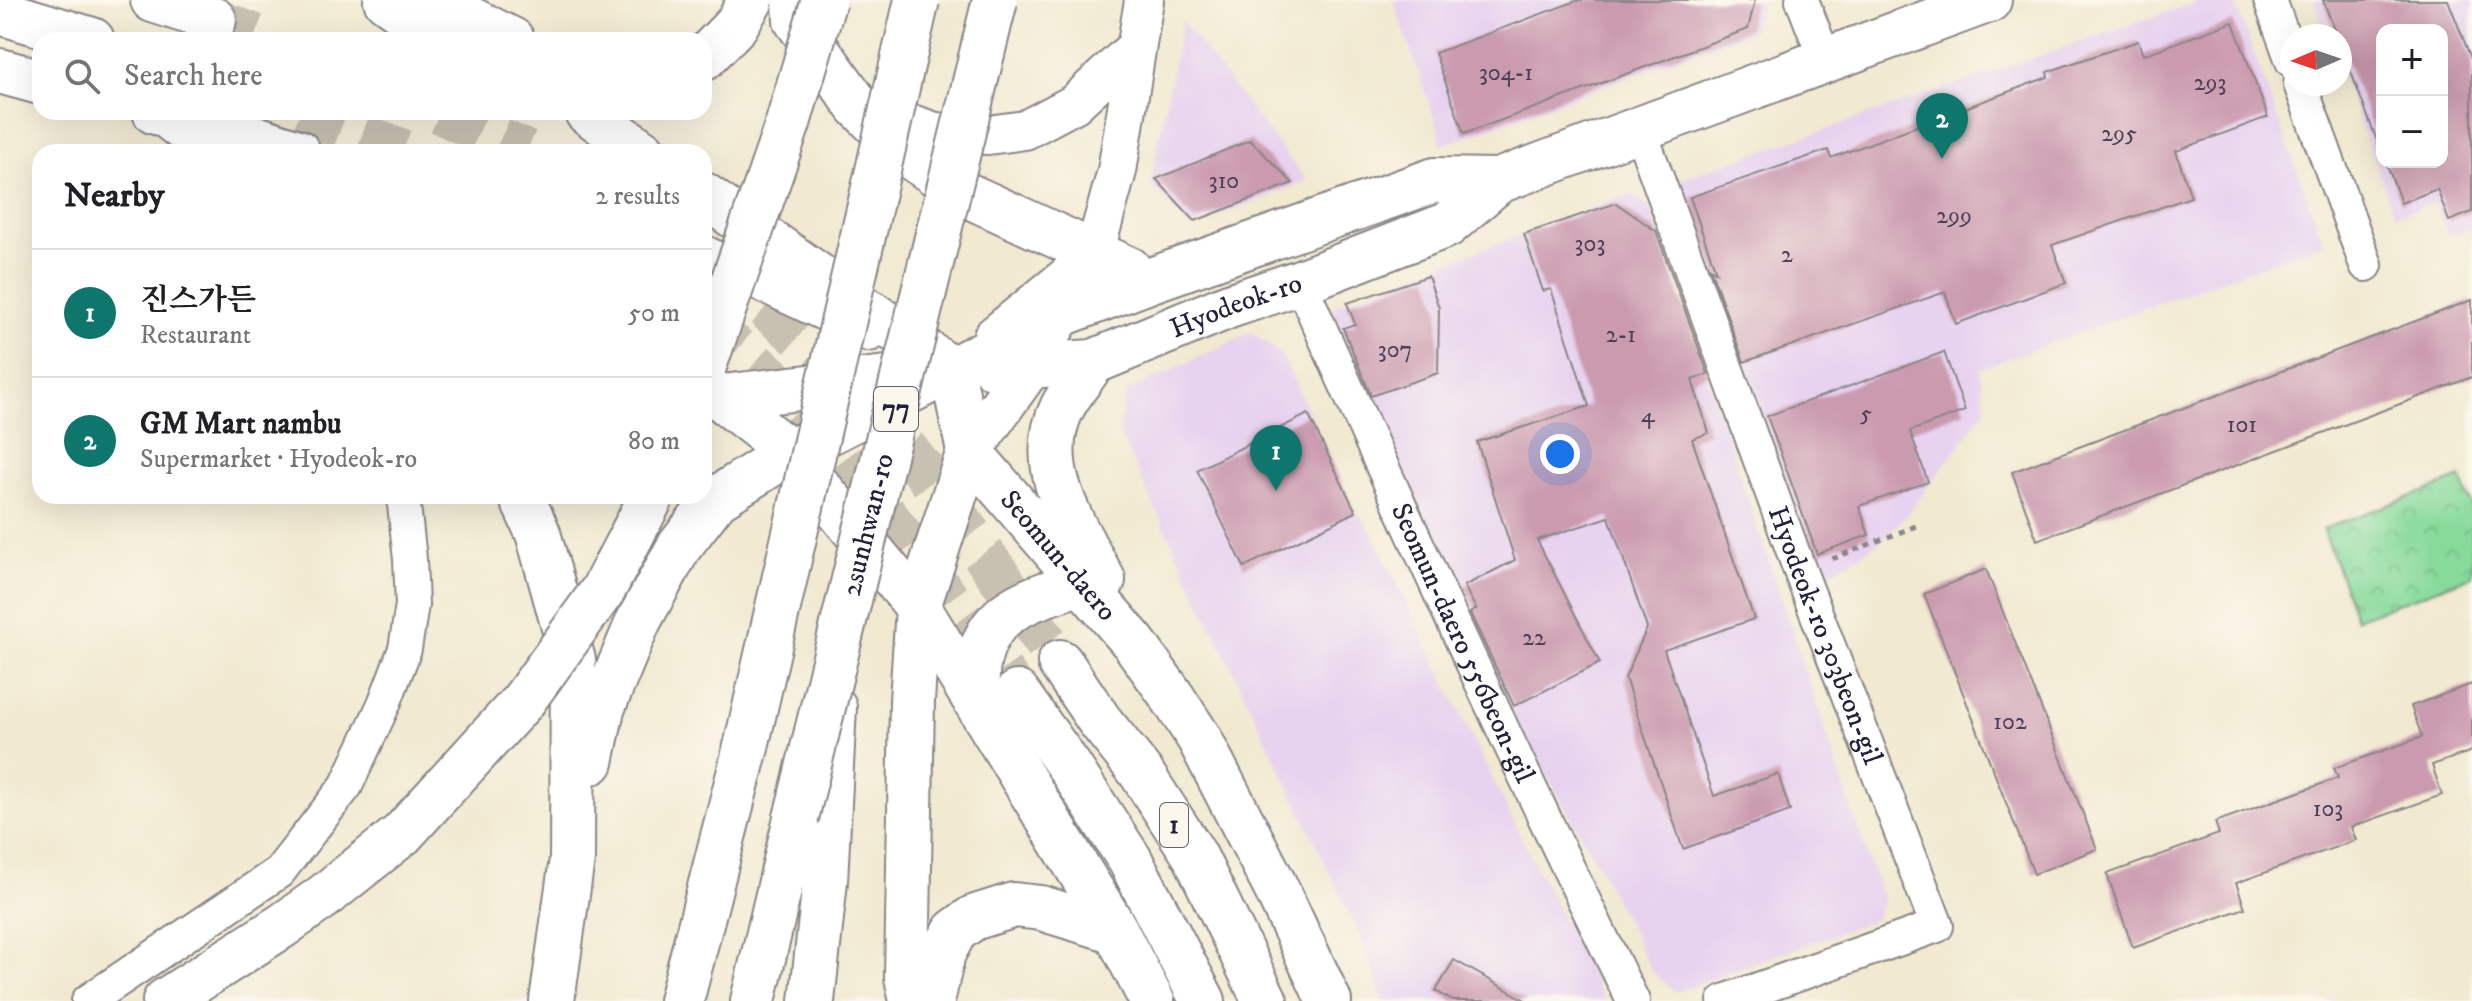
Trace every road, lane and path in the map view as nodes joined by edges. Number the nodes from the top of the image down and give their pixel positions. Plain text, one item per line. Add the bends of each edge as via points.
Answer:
1 (153, 0) edge
2 (386, 0) edge
3 (422, 0) edge
4 (751, 0) edge
5 (795, 0) edge
6 (824, 0) edge
7 (917, 0) edge
8 (995, 0) edge
9 (1144, 0) edge
10 (1802, 0) edge
11 (1989, 0) edge
12 (2270, 0) edge
13 (0, 12) edge
14 (214, 20) tunnel mouth
15 (2280, 28) edge
16 (66, 32) edge
17 (432, 32) edge
18 (496, 32) edge
19 (1134, 49) junction
20 (712, 50) edge
21 (1826, 62) junction
22 (0, 71) edge
23 (32, 80) edge
24 (2304, 96) edge
25 (858, 106) junction
26 (164, 120) edge
27 (195, 120) edge
28 (598, 120) edge
29 (1640, 130) junction
30 (193, 144) edge
31 (274, 144) edge
32 (632, 144) edge
33 (1498, 181) junction
34 (712, 201) edge
35 (1094, 254) junction
36 (712, 259) edge
37 (2366, 265) dead end
38 (1154, 279) junction
39 (1300, 282) junction
40 (1229, 306) junction
41 (1059, 315) junction
42 (1093, 362) junction
43 (1030, 366) junction
44 (952, 370) junction
45 (712, 375) edge
46 (712, 382) edge
47 (712, 384) edge
48 (969, 451) junction
49 (790, 452) junction
50 (404, 504) edge
51 (525, 504) edge
52 (648, 504) edge
53 (1921, 524) dead end
54 (1800, 571) junction
55 (1083, 581) junction
56 (918, 607) junction
57 (1134, 643) junction
58 (837, 649) junction
59 (1060, 662) tunnel mouth
60 (997, 697) junction
61 (572, 859) junction
62 (1116, 931) junction
63 (88, 1001) edge
64 (165, 1001) edge
65 (552, 1001) edge
66 (681, 1001) edge
67 (753, 1001) edge
68 (812, 1001) edge
69 (912, 1001) edge
70 (932, 1001) edge
71 (1152, 1001) edge
72 (1203, 1001) edge
73 (1265, 1001) edge
74 (1329, 1001) edge
75 (1633, 1001) edge
76 (1724, 1001) edge

1 - 14 main road
2 - 17 main road
3 - 18 main road
4 - 20 main road
5 - 25 main road via 796,20
6 - 45 main road, bridge
7 - 66 main road, bridge via 746,747
8 - 58 main road, 2sunhwan-ro / 77, bridge
9 - 19 street
10 - 21 street
11 - 21 main road, Hyodeok-ro
12 - 15 street
13 - 16 main road
19 - 25 street via 1074,104 1025,130 988,135 935,132
19 - 35 street via 1117,171
21 - 29 main road, Hyodeok-ro
22 - 23 main road
24 - 37 street
25 - 35 main road via 905,153 967,195
26 - 30 street
27 - 31 main road
28 - 32 main road
29 - 33 main road, Hyodeok-ro
29 - 54 street, Hyodeok-ro 303beon-gil
33 - 38 main road, Hyodeok-ro via 1435,180
33 - 39 main road, Hyodeok-ro via 1447,225
34 - 44 main road
35 - 38 main road
35 - 41 main road
35 - 44 street
36 - 44 street
38 - 40 main road
38 - 41 main road, Hyodeok-ro
39 - 40 main road, Hyodeok-ro
39 - 75 street, Seomun-daero 556beon-gil via 1377,458
40 - 42 main road, Hyodeok-ro
41 - 43 main road
41 - 44 main road, Hyodeok-ro
42 - 43 main road, Hyodeok-ro
42 - 57 main road via 1062,408 1051,445 1057,489
43 - 44 main road, Hyodeok-ro
43 - 48 main road
44 - 46 main road, Hyodeok-ro
44 - 48 main road, Seomun-daero
44 - 49 main road
47 - 49 main road
48 - 55 main road, Seomun-daero
48 - 56 main road
49 - 56 main road
49 - 61 main road via 716,499 679,547 638,622 602,709
50 - 63 street via 412,605 405,649 346,786 279,872
51 - 61 main road via 538,533 573,660
52 - 64 main road, bridge via 603,590 523,701 402,834 313,905
53 - 54 path
54 - 76 street, Hyodeok-ro 303beon-gil via 1937,926
55 - 57 main road, Seomun-daero
55 - 60 main road via 1016,606 997,622 978,665
56 - 60 main road
56 - 69 main road via 907,946
57 - 74 main road, Seomun-daero via 1199,738
58 - 67 main road, 2sunhwan-ro / 77, bridge
58 - 68 main road, bridge via 825,881
59 - 73 main road, 1 via 1195,856
60 - 62 main road
60 - 72 main road, 1 via 1069,766 1130,860
61 - 65 main road
62 - 70 main road via 1014,905 973,918 955,931 943,953
62 - 71 main road

